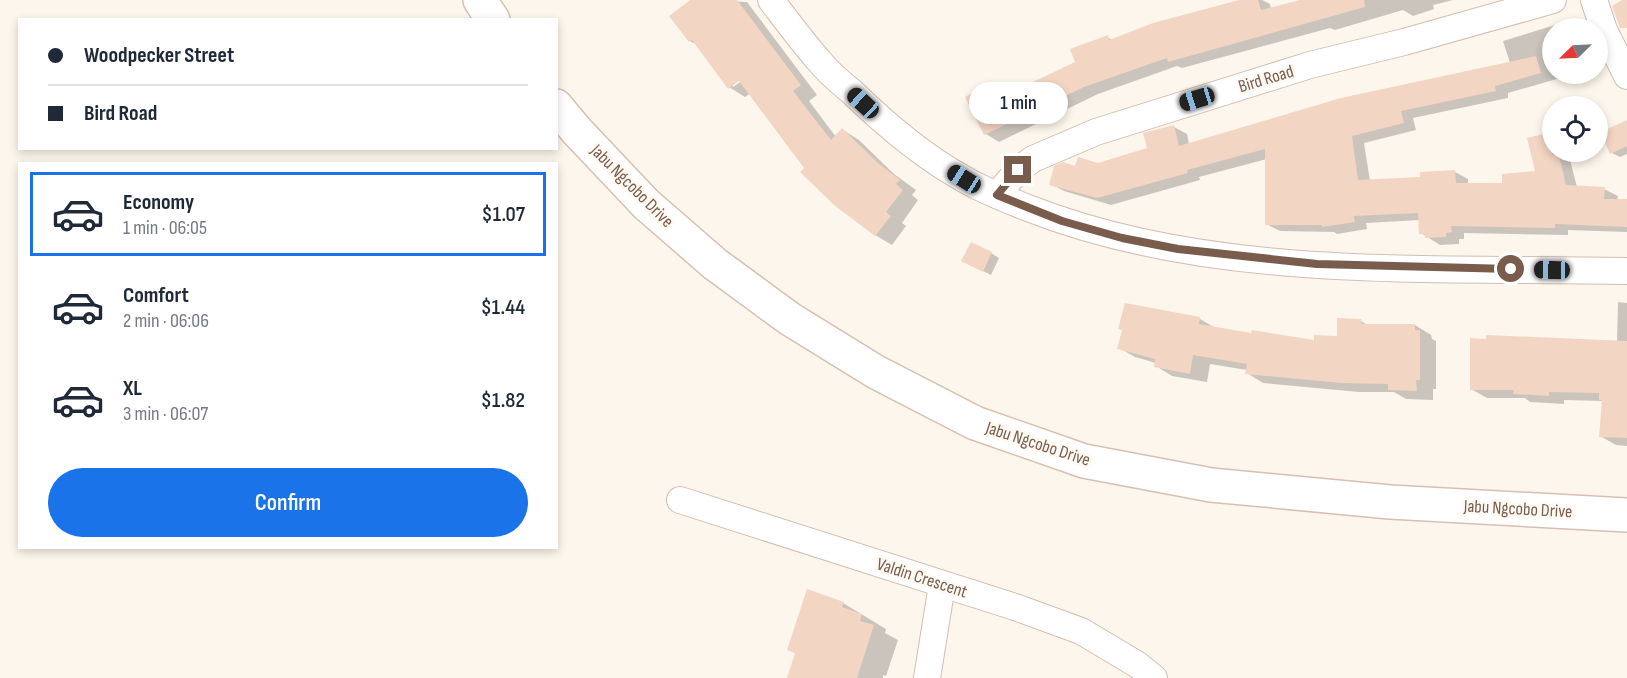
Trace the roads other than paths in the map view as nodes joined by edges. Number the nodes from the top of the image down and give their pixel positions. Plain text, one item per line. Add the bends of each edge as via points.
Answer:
1 (480, 0) edge
2 (771, 0) edge
3 (1553, 0) edge
4 (1594, 0) edge
5 (492, 18) edge
6 (1627, 76) edge
7 (558, 108) edge
8 (997, 195) junction
9 (1627, 271) edge
10 (680, 500) dead end
11 (1627, 515) edge
12 (942, 585) junction
13 (927, 678) edge
14 (1154, 678) edge

1 - 5 main road
2 - 8 street via 822,64 877,116 921,152
3 - 8 street, Bird Road via 1310,65 1096,132 1033,159
4 - 6 street
7 - 11 main road, Jabu Ngcobo Drive via 646,204 715,264 790,319 867,366 975,423 1084,461 1211,485 1390,502
8 - 9 street via 1062,221 1178,249 1317,264
10 - 12 street, Valdin Crescent
12 - 13 street
12 - 14 street, Valdin Crescent via 1082,631

